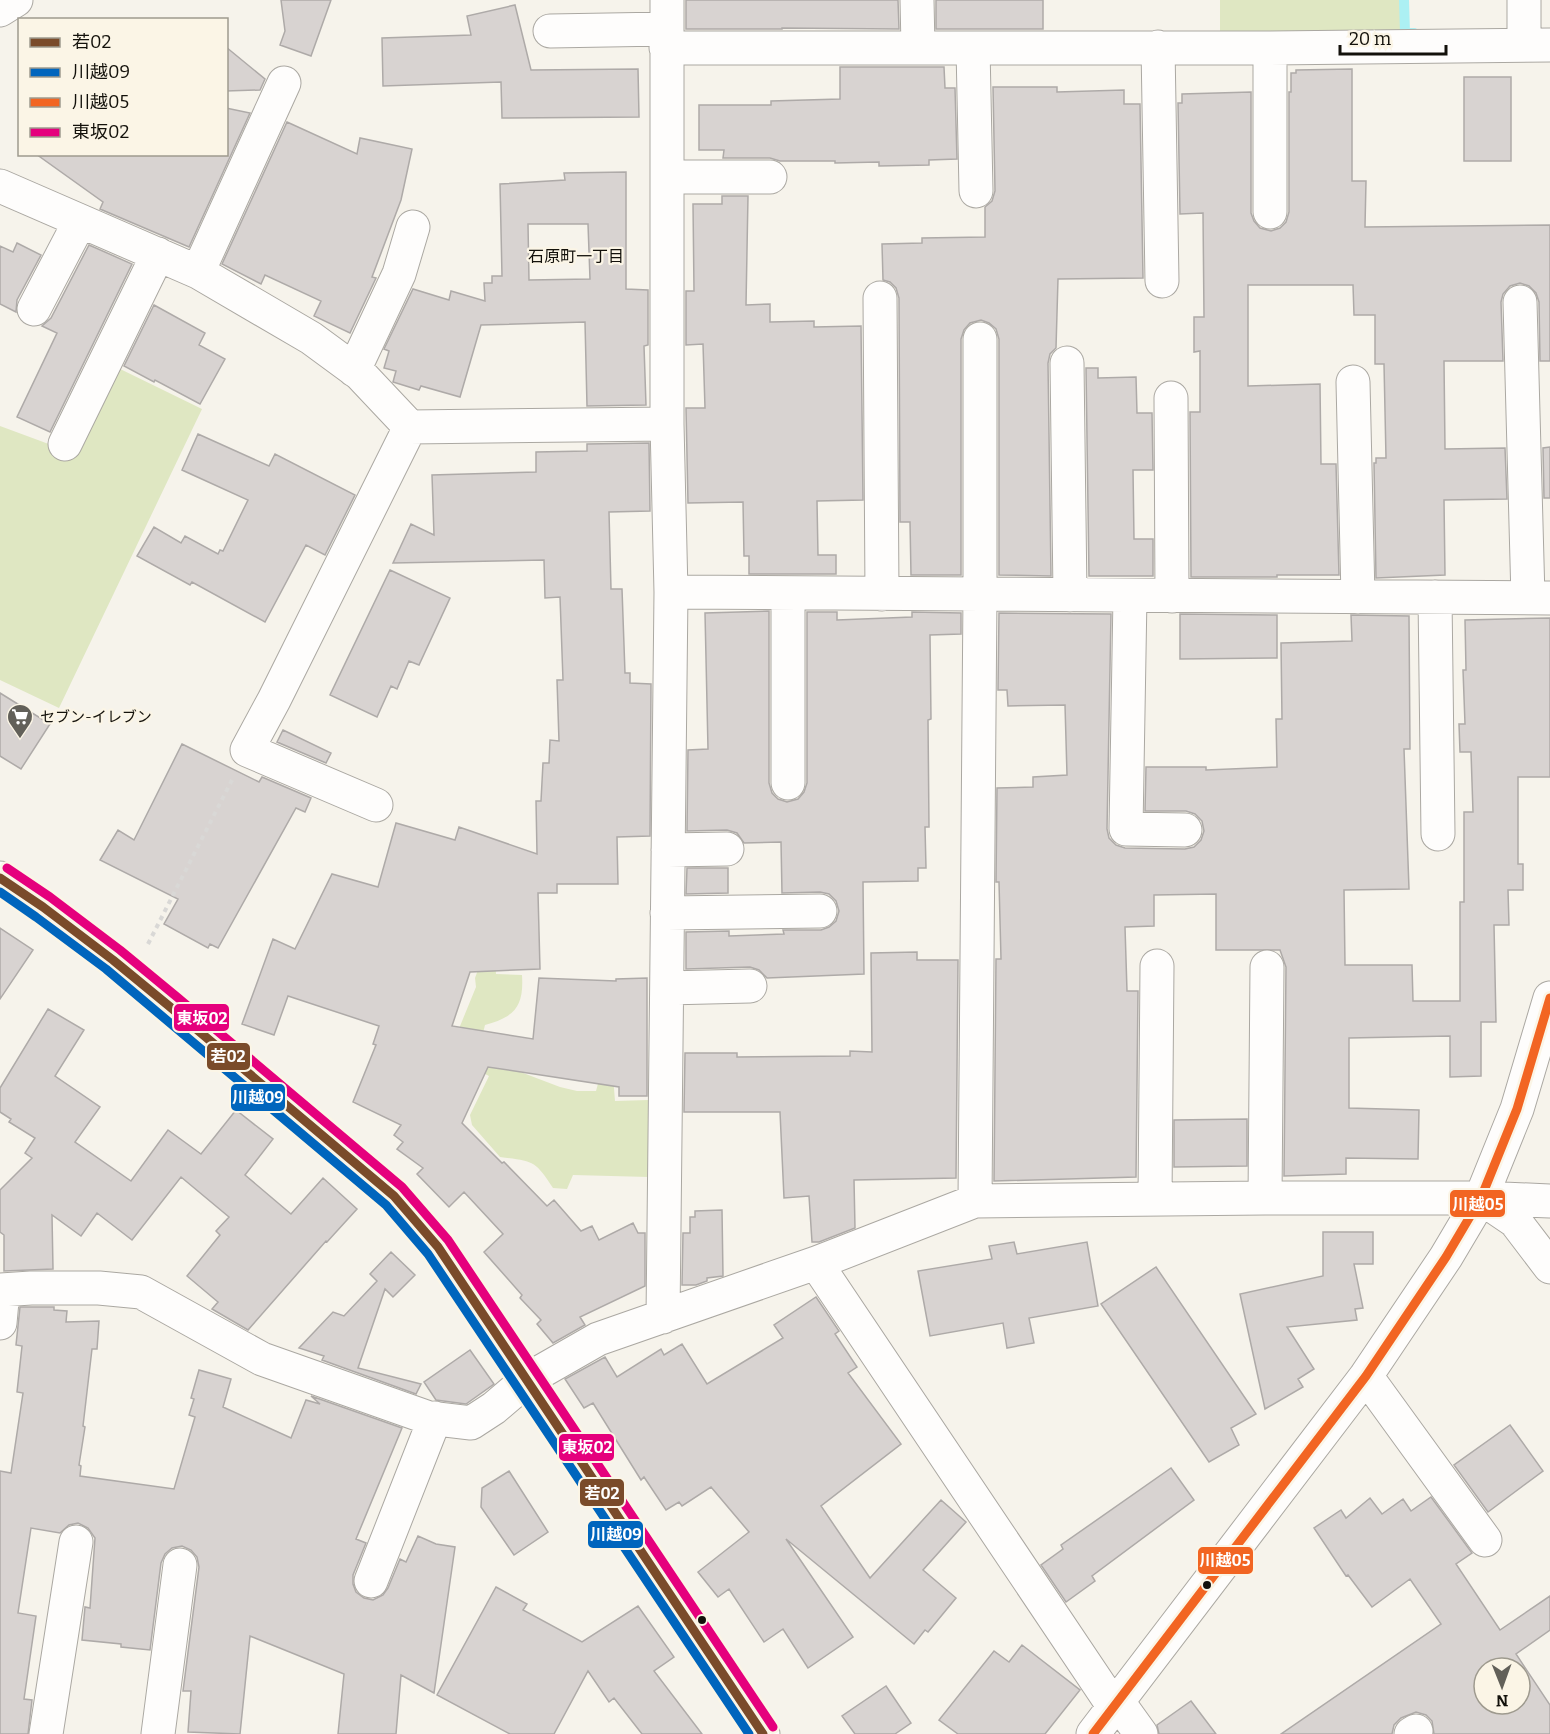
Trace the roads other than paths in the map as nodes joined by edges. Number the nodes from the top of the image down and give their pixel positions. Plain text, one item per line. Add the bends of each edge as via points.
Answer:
1 (16, 0) edge
2 (917, 0) edge
3 (1524, 0) edge
4 (0, 10) edge
5 (666, 26) edge
6 (550, 31) dead end
7 (1537, 45) edge
8 (918, 47) junction
9 (1158, 47) junction
10 (973, 48) junction
11 (1270, 48) junction
12 (284, 83) dead end
13 (667, 177) junction
14 (770, 177) dead end
15 (0, 186) edge
16 (976, 191) dead end
17 (1270, 212) dead end
18 (80, 221) junction
19 (413, 227) dead end
20 (158, 254) junction
21 (198, 272) junction
22 (1162, 281) dead end
23 (880, 298) dead end
24 (1520, 302) dead end
25 (34, 309) dead end
26 (980, 339) dead end
27 (1067, 363) dead end
28 (354, 370) junction
29 (1353, 382) dead end
30 (1171, 398) dead end
31 (667, 424) junction
32 (410, 427) junction
33 (66, 444) dead end
34 (671, 592) junction
35 (788, 593) junction
36 (882, 594) junction
37 (980, 594) junction
38 (1070, 595) junction
39 (1130, 596) junction
40 (1172, 596) junction
41 (1358, 597) junction
42 (1435, 597) junction
43 (1539, 598) edge
44 (788, 783) dead end
45 (376, 805) dead end
46 (1185, 830) dead end
47 (1438, 834) dead end
48 (727, 849) dead end
49 (668, 850) junction
50 (0, 878) edge
51 (820, 911) dead end
52 (667, 913) junction
53 (1157, 966) dead end
54 (1267, 967) dead end
55 (750, 986) dead end
56 (667, 988) junction
57 (1550, 998) edge
58 (1155, 1198) junction
59 (1265, 1198) junction
60 (1481, 1198) junction
61 (975, 1200) junction
62 (1550, 1201) edge
63 (816, 1263) junction
64 (1550, 1267) edge
65 (2, 1290) edge
66 (663, 1317) junction
67 (0, 1323) edge
68 (1366, 1376) junction
69 (528, 1379) junction
70 (435, 1418) junction
71 (1485, 1540) dead end
72 (76, 1542) dead end
73 (180, 1565) dead end
74 (371, 1581) dead end
75 (1116, 1705) junction
76 (46, 1734) edge
77 (158, 1734) edge
78 (763, 1734) edge
79 (1093, 1734) edge
80 (1141, 1734) edge

1 - 4 street
2 - 8 street
3 - 7 street
5 - 6 street
5 - 8 street
5 - 13 street
7 - 11 street
8 - 10 street
9 - 10 street
9 - 11 street
9 - 22 street
10 - 16 street
11 - 17 street
12 - 21 street
13 - 14 street
13 - 31 street
15 - 18 street
18 - 20 street
18 - 25 street
19 - 28 street via 399,274
20 - 21 street
20 - 33 street
21 - 28 street via 311,338
23 - 36 street
24 - 43 street
26 - 37 street
27 - 38 street
28 - 32 street
29 - 41 street
30 - 40 street
31 - 32 street
31 - 34 street
32 - 45 street via 247,750
34 - 35 street
34 - 49 street
35 - 36 street
35 - 44 street
36 - 37 street
37 - 38 street
37 - 61 street
38 - 39 street
39 - 40 street
39 - 46 street via 1126,829
40 - 41 street
41 - 42 street
42 - 43 street
42 - 47 street
48 - 49 street
49 - 52 street
50 - 69 street via 113,960 394,1196 438,1247
51 - 52 street
52 - 56 street
53 - 58 street
54 - 59 street
55 - 56 street
56 - 66 street
57 - 60 street via 1516,1109
58 - 59 street
58 - 61 street
59 - 60 street
60 - 62 street
60 - 64 street via 1515,1221
60 - 68 street
61 - 63 street
63 - 66 street
63 - 75 street
65 - 67 street
65 - 70 street via 77,1288 141,1292 262,1359
66 - 69 street via 598,1339
68 - 71 street
68 - 75 street
69 - 70 street via 471,1423
69 - 78 street
70 - 74 street
72 - 76 street
73 - 77 street
75 - 79 street
75 - 80 street

